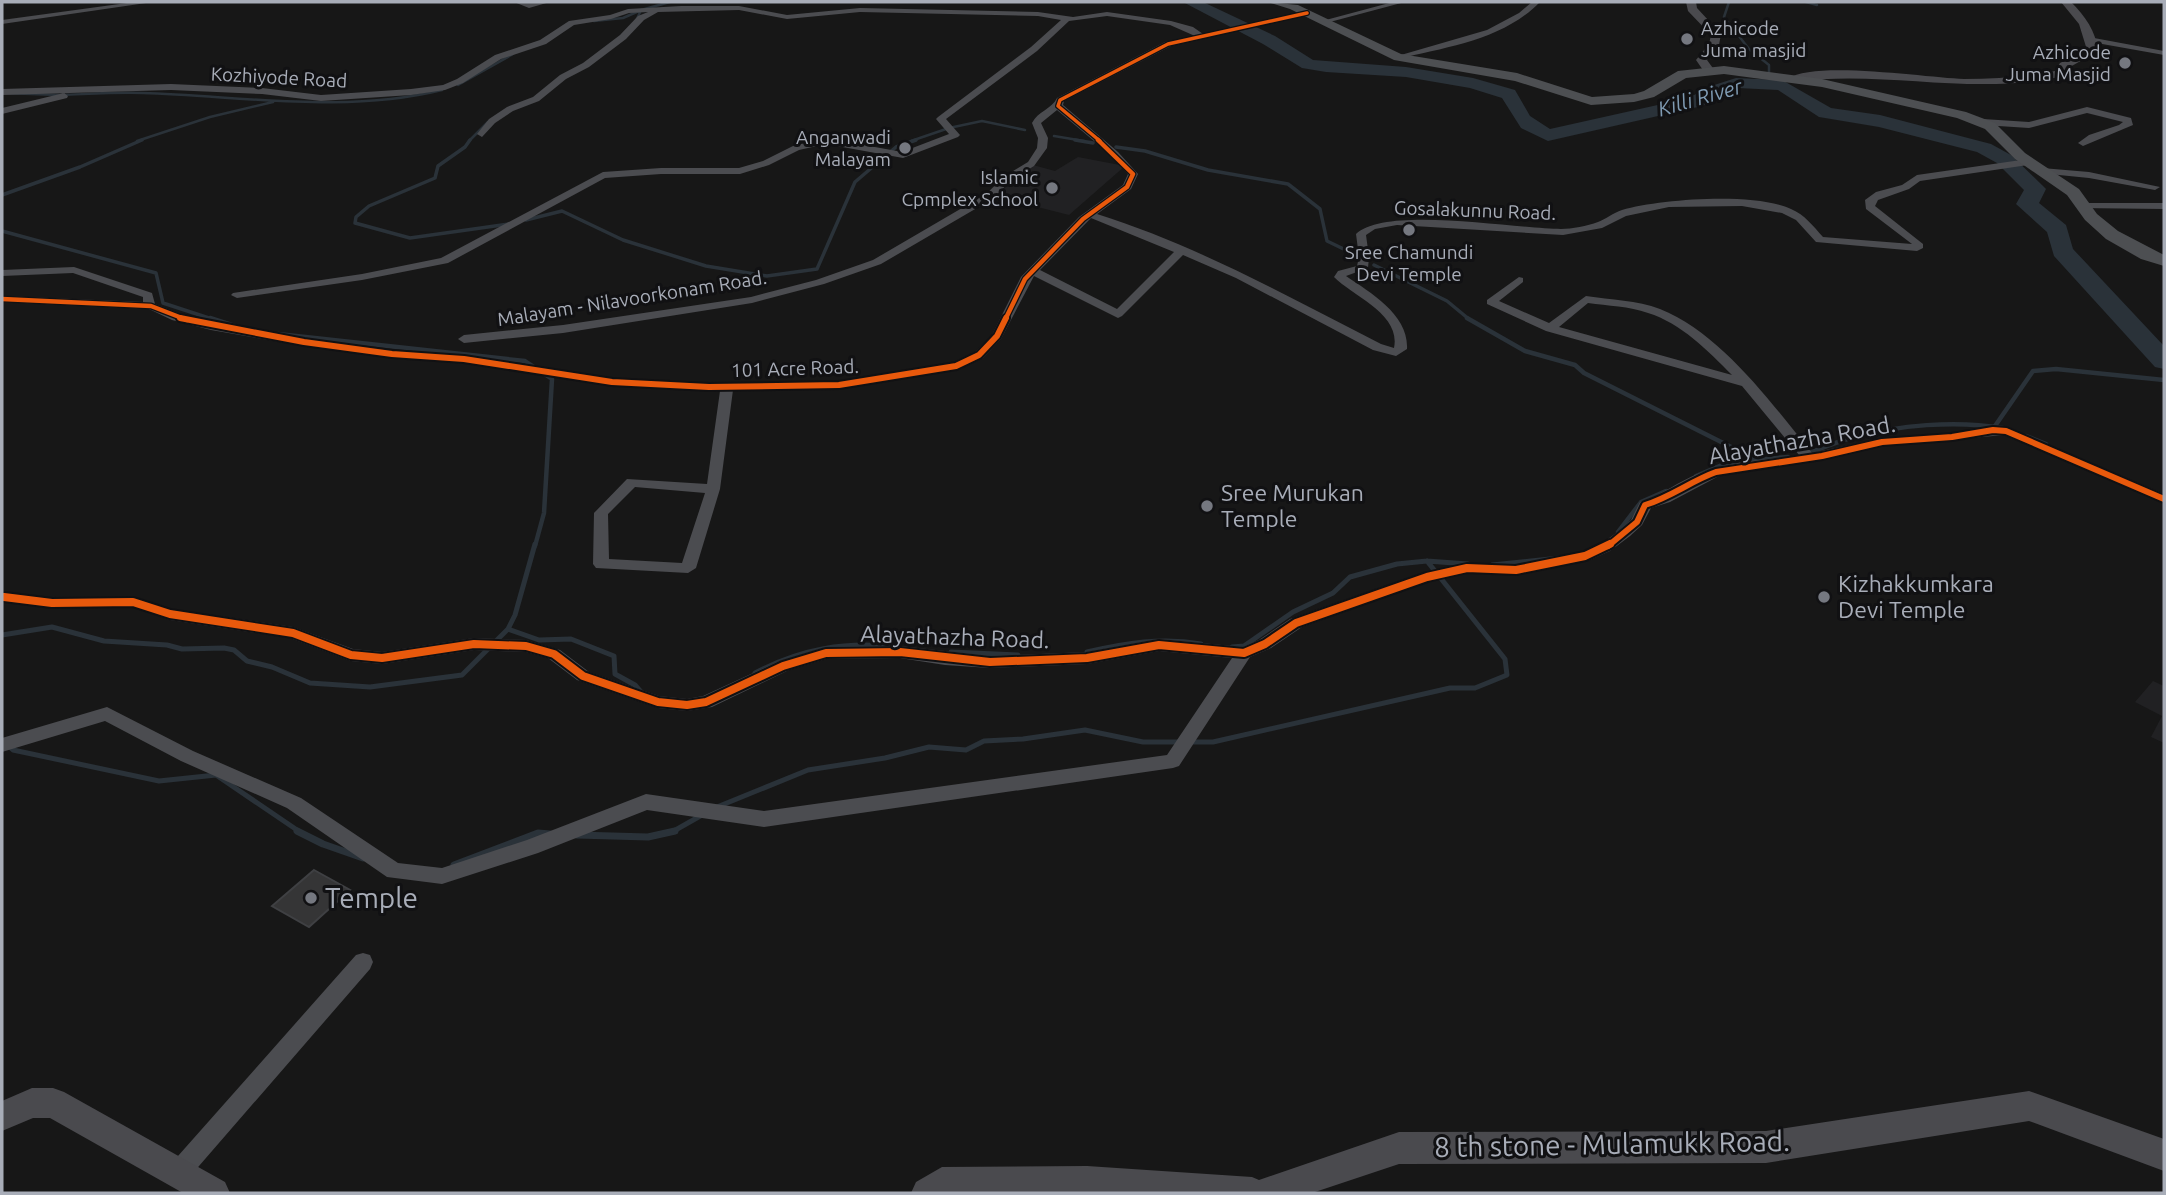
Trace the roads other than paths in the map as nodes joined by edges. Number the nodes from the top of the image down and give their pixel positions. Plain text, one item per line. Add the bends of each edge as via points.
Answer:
1 (149, 2) edge
2 (518, 2) edge
3 (546, 2) edge
4 (1274, 2) edge
5 (1401, 2) edge
6 (1536, 2) edge
7 (1691, 2) edge
8 (2066, 2) edge
9 (115, 4) edge
10 (640, 8) edge
11 (657, 11) junction
12 (1307, 13) junction
13 (1067, 18) junction
14 (2, 22) edge
15 (1326, 22) junction
16 (1200, 35) junction
17 (2094, 40) junction
18 (2164, 53) edge
19 (1398, 57) junction
20 (1709, 71) junction
21 (1794, 79) junction
22 (79, 91) junction
23 (2, 92) edge
24 (1058, 106) junction
25 (2, 111) edge
26 (1983, 122) junction
27 (482, 134) dead end
28 (2083, 143) dead end
29 (2024, 163) junction
30 (2042, 171) junction
31 (2155, 187) dead end
32 (2082, 206) junction
33 (2164, 206) edge
34 (1091, 215) junction
35 (1181, 251) junction
36 (2164, 261) edge
37 (1032, 271) junction
38 (2, 273) edge
39 (1519, 280) dead end
40 (237, 295) dead end
41 (2, 299) edge
42 (150, 304) junction
43 (1550, 328) junction
44 (464, 339) dead end
45 (1747, 384) junction
46 (727, 387) junction
47 (1808, 458) junction
48 (713, 489) junction
49 (2164, 499) edge
50 (4, 597) dead end
51 (1244, 653) junction
52 (2, 746) edge
53 (363, 962) dead end
54 (2, 1116) edge
55 (2164, 1155) edge
56 (178, 1173) junction
57 (214, 1193) edge
58 (927, 1193) edge
59 (1252, 1193) edge
60 (1265, 1193) edge

1 - 9 street
2 - 3 street via 529,6
4 - 12 main road
5 - 15 street
6 - 19 street via 1500,28
7 - 20 street via 1692,9 1716,34 1714,45 1701,60
8 - 17 street
9 - 14 street
10 - 11 street, Kozhiyode Road
10 - 22 street, Kozhiyode Road via 572,23 543,42 498,57 445,87 321,99 171,87
11 - 13 street, Kozhiyode Road via 724,8 792,17 860,10 941,10
11 - 27 street via 645,15 602,54 536,99 492,121
12 - 15 main road
12 - 16 street
13 - 16 street, Kozhiyode Road via 1100,14 1143,18 1179,25
13 - 40 street via 1034,49 941,119 955,135 903,155 826,141 740,171 603,175 444,261
15 - 19 main road
16 - 24 street via 1144,55 1069,94
17 - 18 street
17 - 21 street via 2087,56 2047,77 1935,81 1824,73
19 - 20 main road via 1517,78 1599,102 1649,94 1683,74
20 - 21 main road
21 - 26 main road
22 - 23 street, Kozhiyode Road
22 - 25 street
24 - 34 street, 101 Acre Road. via 1133,174 1127,187
24 - 44 street, Malayam - Nilavoorkonam Road. via 1036,124 1042,148 1031,164 990,196 877,262 752,300
26 - 28 street via 2029,125 2087,110 2128,120 2128,125
26 - 29 main road
29 - 30 main road
29 - 35 street, Gosalakunnu Road. via 1917,178 1908,187 1873,197 1870,206 1913,239 1919,246 1914,248 1820,240 1800,218 1785,210 1742,204 1676,203 1563,232 1397,222 1373,227 1361,234 1363,266 1340,276 1393,318 1403,341 1396,352
30 - 31 street
30 - 32 main road via 2073,192
32 - 33 street
32 - 36 main road via 2112,235
34 - 35 street, Gosalakunnu Road.
34 - 37 street, 101 Acre Road.
35 - 37 street via 1118,314
37 - 46 street, 101 Acre Road. via 995,339 966,362 839,385
38 - 42 street via 74,270 148,295
39 - 43 street via 1491,302
41 - 42 street, 101 Acre Road.
42 - 46 street, 101 Acre Road. via 211,326 380,353 464,359 633,384
43 - 45 street
43 - 45 street via 1586,299 1658,312 1692,335
45 - 47 street
46 - 48 street
47 - 49 street, Alayathazha Road. via 1882,442 2001,430
47 - 51 street, Alayathazha Road. via 1702,477 1645,505 1625,533 1585,556 1516,570 1466,568 1437,575 1296,623
48 - 48 street via 688,568 601,564 601,513 632,482
50 - 51 street, Alayathazha Road. via 52,603 133,602 170,614 293,633 351,655 382,659 462,646 526,646 554,654 583,676 658,702 687,705 706,702 783,666 826,653 900,652 990,662 1087,657 1159,645
51 - 52 street via 1173,761 764,819 646,802 442,876 394,871 294,803 187,756 107,713
53 - 56 street
54 - 56 street via 32,1102 53,1103
55 - 60 street, 8 th stone - Mulamukk Road. via 2029,1106 1766,1147 1399,1147
56 - 57 street
58 - 59 street via 942,1182 1087,1182

